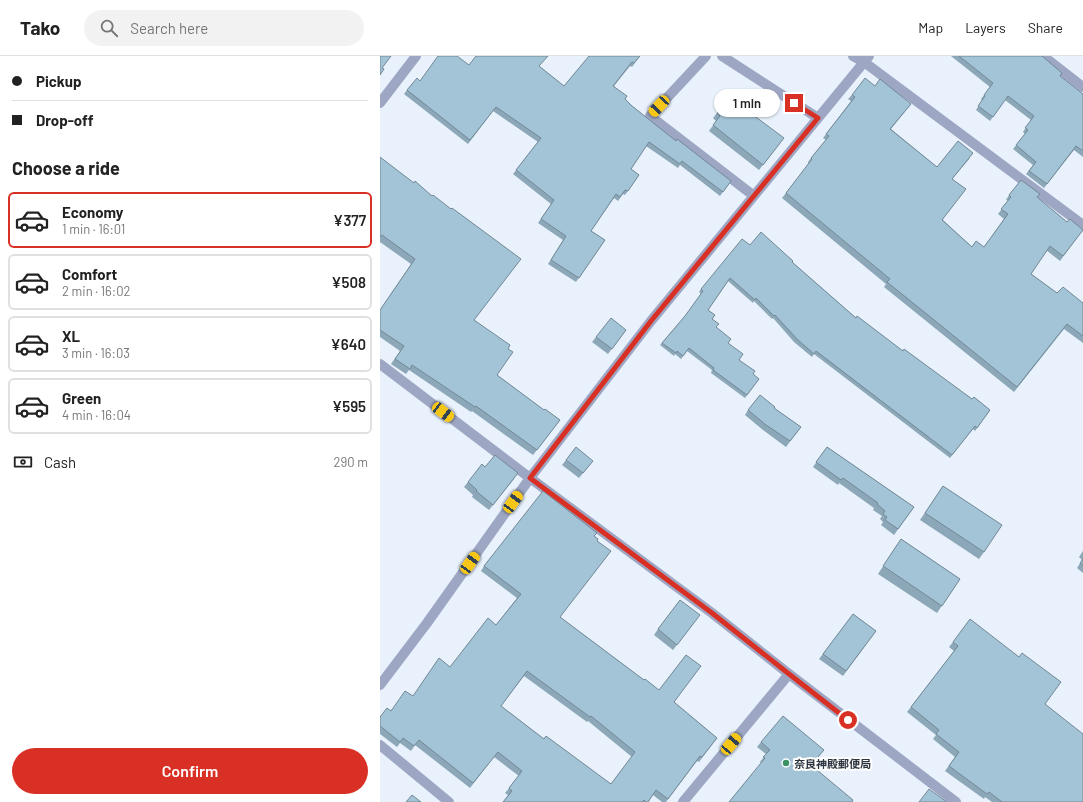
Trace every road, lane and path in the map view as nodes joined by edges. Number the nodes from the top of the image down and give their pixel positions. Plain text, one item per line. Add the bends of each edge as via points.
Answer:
1 (416, 56) edge
2 (706, 56) edge
3 (722, 56) edge
4 (853, 56) edge
5 (1043, 56) edge
6 (867, 59) edge
7 (1083, 87) edge
8 (380, 103) edge
9 (818, 118) junction
10 (754, 196) junction
11 (1083, 225) edge
12 (380, 364) edge
13 (530, 478) junction
14 (789, 674) junction
15 (380, 685) edge
16 (380, 745) edge
17 (448, 802) edge
18 (683, 802) edge
19 (956, 802) edge

1 - 8 street
2 - 10 street via 650,116
3 - 9 street
4 - 6 street
5 - 7 street
6 - 9 street
6 - 11 street
9 - 10 street
10 - 13 street via 651,321
12 - 13 street
13 - 14 street via 712,613
13 - 15 street
14 - 18 street
14 - 19 street
16 - 17 street

